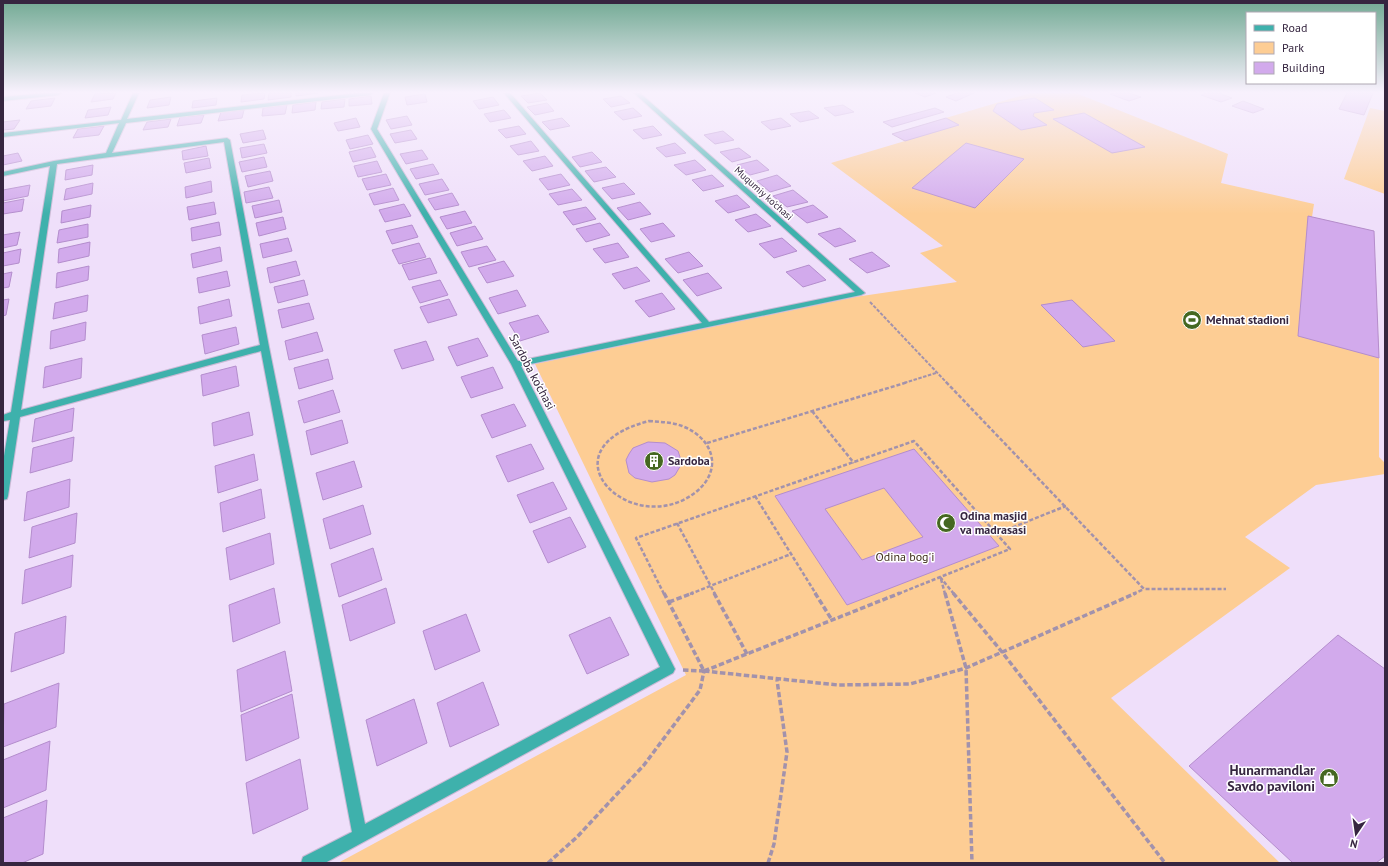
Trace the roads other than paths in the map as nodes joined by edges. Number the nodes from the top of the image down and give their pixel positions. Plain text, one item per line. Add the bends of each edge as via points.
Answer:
1 (25, 133) edge
2 (117, 133) edge
3 (377, 133) edge
4 (542, 133) edge
5 (682, 133) edge
6 (3, 136) edge
7 (108, 155) junction
8 (54, 163) junction
9 (3, 174) edge
10 (707, 324) junction
11 (264, 347) junction
12 (516, 364) junction
13 (16, 414) junction
14 (3, 418) edge
15 (3, 496) edge
16 (360, 835) junction
17 (309, 863) edge

1 - 6 street
2 - 7 street
3 - 12 street, Sardoba ko'chasi
4 - 10 street
5 - 10 street, Muqumiy ko'chasi via 861,293
7 - 8 street
7 - 11 street via 227,140
8 - 9 street
8 - 13 street
10 - 12 street
11 - 13 street
11 - 16 street
12 - 16 street, Sardoba ko'chasi via 668,669
13 - 14 street
13 - 15 street
16 - 17 street

